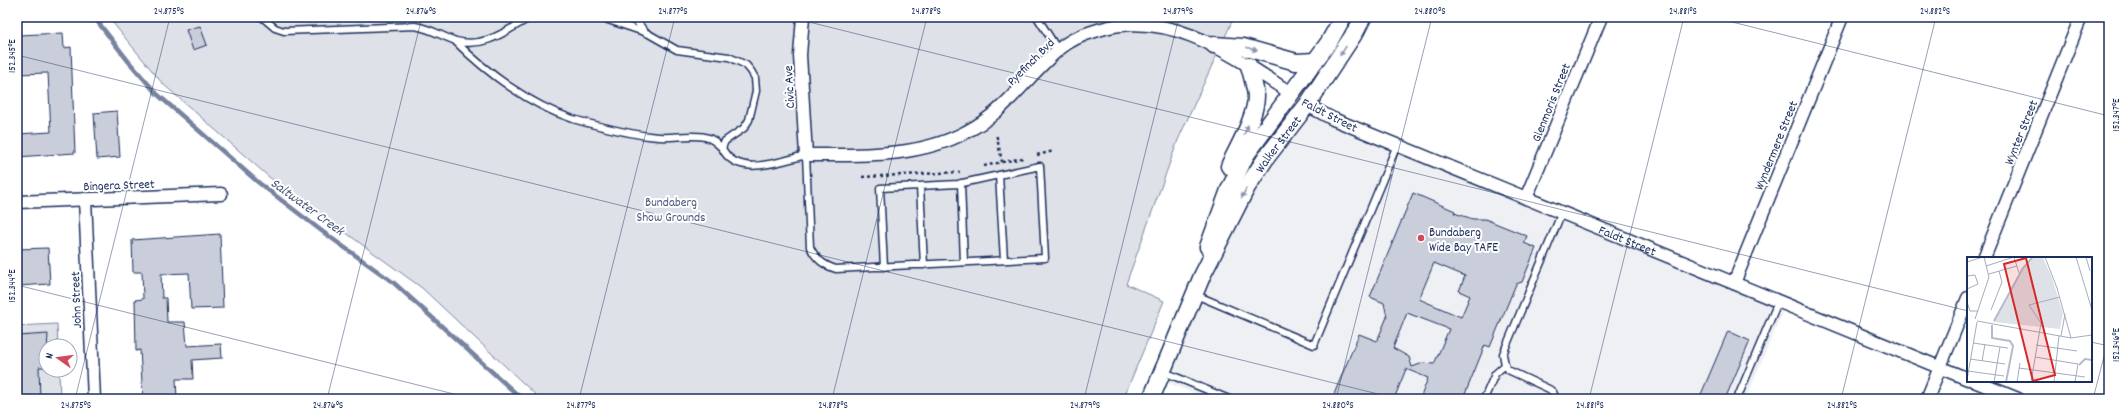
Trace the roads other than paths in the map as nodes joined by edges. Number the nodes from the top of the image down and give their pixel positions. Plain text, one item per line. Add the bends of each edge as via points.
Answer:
1 (262, 17) edge
2 (531, 17) edge
3 (599, 17) edge
4 (633, 17) edge
5 (803, 17) edge
6 (1037, 17) edge
7 (1343, 17) edge
8 (1363, 17) edge
9 (1601, 17) edge
10 (1842, 17) edge
11 (2081, 17) edge
12 (647, 33) junction
13 (455, 41) junction
14 (1214, 45) junction
15 (1058, 50) junction
16 (1315, 61) junction
17 (1249, 66) junction
18 (1292, 94) junction
19 (1307, 104) junction
20 (1397, 145) junction
21 (722, 148) junction
22 (806, 155) junction
23 (999, 176) junction
24 (961, 183) junction
25 (920, 186) junction
26 (221, 194) dead end
27 (1526, 198) junction
28 (85, 199) junction
29 (17, 202) edge
30 (1562, 212) junction
31 (1209, 245) junction
32 (1984, 257) edge
33 (1004, 260) junction
34 (964, 262) junction
35 (924, 265) junction
36 (884, 267) junction
37 (1202, 276) junction
38 (1734, 283) junction
39 (1194, 295) junction
40 (1967, 300) edge
41 (1778, 302) junction
42 (1505, 365) junction
43 (1940, 367) junction
44 (1162, 372) junction
45 (1967, 379) edge
46 (1976, 382) edge
47 (94, 399) edge
48 (1151, 399) edge
49 (1229, 399) edge
50 (1484, 399) edge
51 (1556, 399) edge
52 (1737, 399) edge
53 (1927, 399) edge
54 (2018, 399) edge

1 - 13 lane via 284,31 415,26 436,31
2 - 13 lane via 488,41
3 - 12 lane
4 - 12 lane
5 - 22 street, Civic Ave via 800,49
6 - 15 lane
7 - 16 main road, Walker Street
8 -> 19 main road, Walker Street
9 - 27 street, Glenmoris Street
10 - 38 street, Wyndermere Street
11 - 32 street, Wynter Street
12 - 21 lane via 677,50 729,57 746,65 751,71 755,78 756,91 749,120 744,128 725,141
13 - 21 lane via 470,56 518,91 572,118 653,137 707,137
14 - 15 street, Pyefinch Bvd via 1165,27 1137,24 1119,25 1088,33
14 -> 16 main road via 1243,47 1296,62
14 - 17 street, Pyefinch Bvd
15 - 22 street, Pyefinch Bvd via 994,115 949,140 932,146 895,152
16 - 18 main road, Walker Street
17 - 18 street, Pyefinch Bvd
31 -> 17 main road via 1209,215 1213,201 1249,123 1255,103 1255,89
18 - 19 main road, Faldt Street
18 - 31 main road, Walker Street via 1246,155 1229,190
19 - 20 street, Faldt Street
19 -> 37 main road, Walker Street via 1247,187
20 - 27 street, Faldt Street
20 - 39 lane via 1314,345
21 - 22 lane via 731,160 746,166 758,166
22 - 36 lane via 809,242 813,254 823,264 836,269
23 - 24 lane
23 - 33 lane
23 - 33 lane via 1040,166 1045,258
24 - 25 lane
24 - 34 lane
25 - 35 lane
25 - 36 lane via 880,188
26 - 28 street, Bingera Street
27 - 30 street, Faldt Street
28 - 29 street, Bingera Street
28 - 47 street, John Street
30 - 38 street, Faldt Street
30 - 42 lane via 1505,348
31 - 37 main road, Walker Street
33 - 34 lane
34 - 35 lane
35 - 36 lane
37 - 39 main road, Walker Street
38 - 41 street, Faldt Street
39 - 44 main road, Walker Street
40 - 43 street
41 - 43 street, Faldt Street
41 - 52 lane
42 - 50 lane via 1495,374
42 - 51 lane via 1512,374 1549,389
43 - 45 street, Faldt Street
43 - 53 street
44 - 48 main road, Walker Street
44 - 49 lane
46 - 54 street

